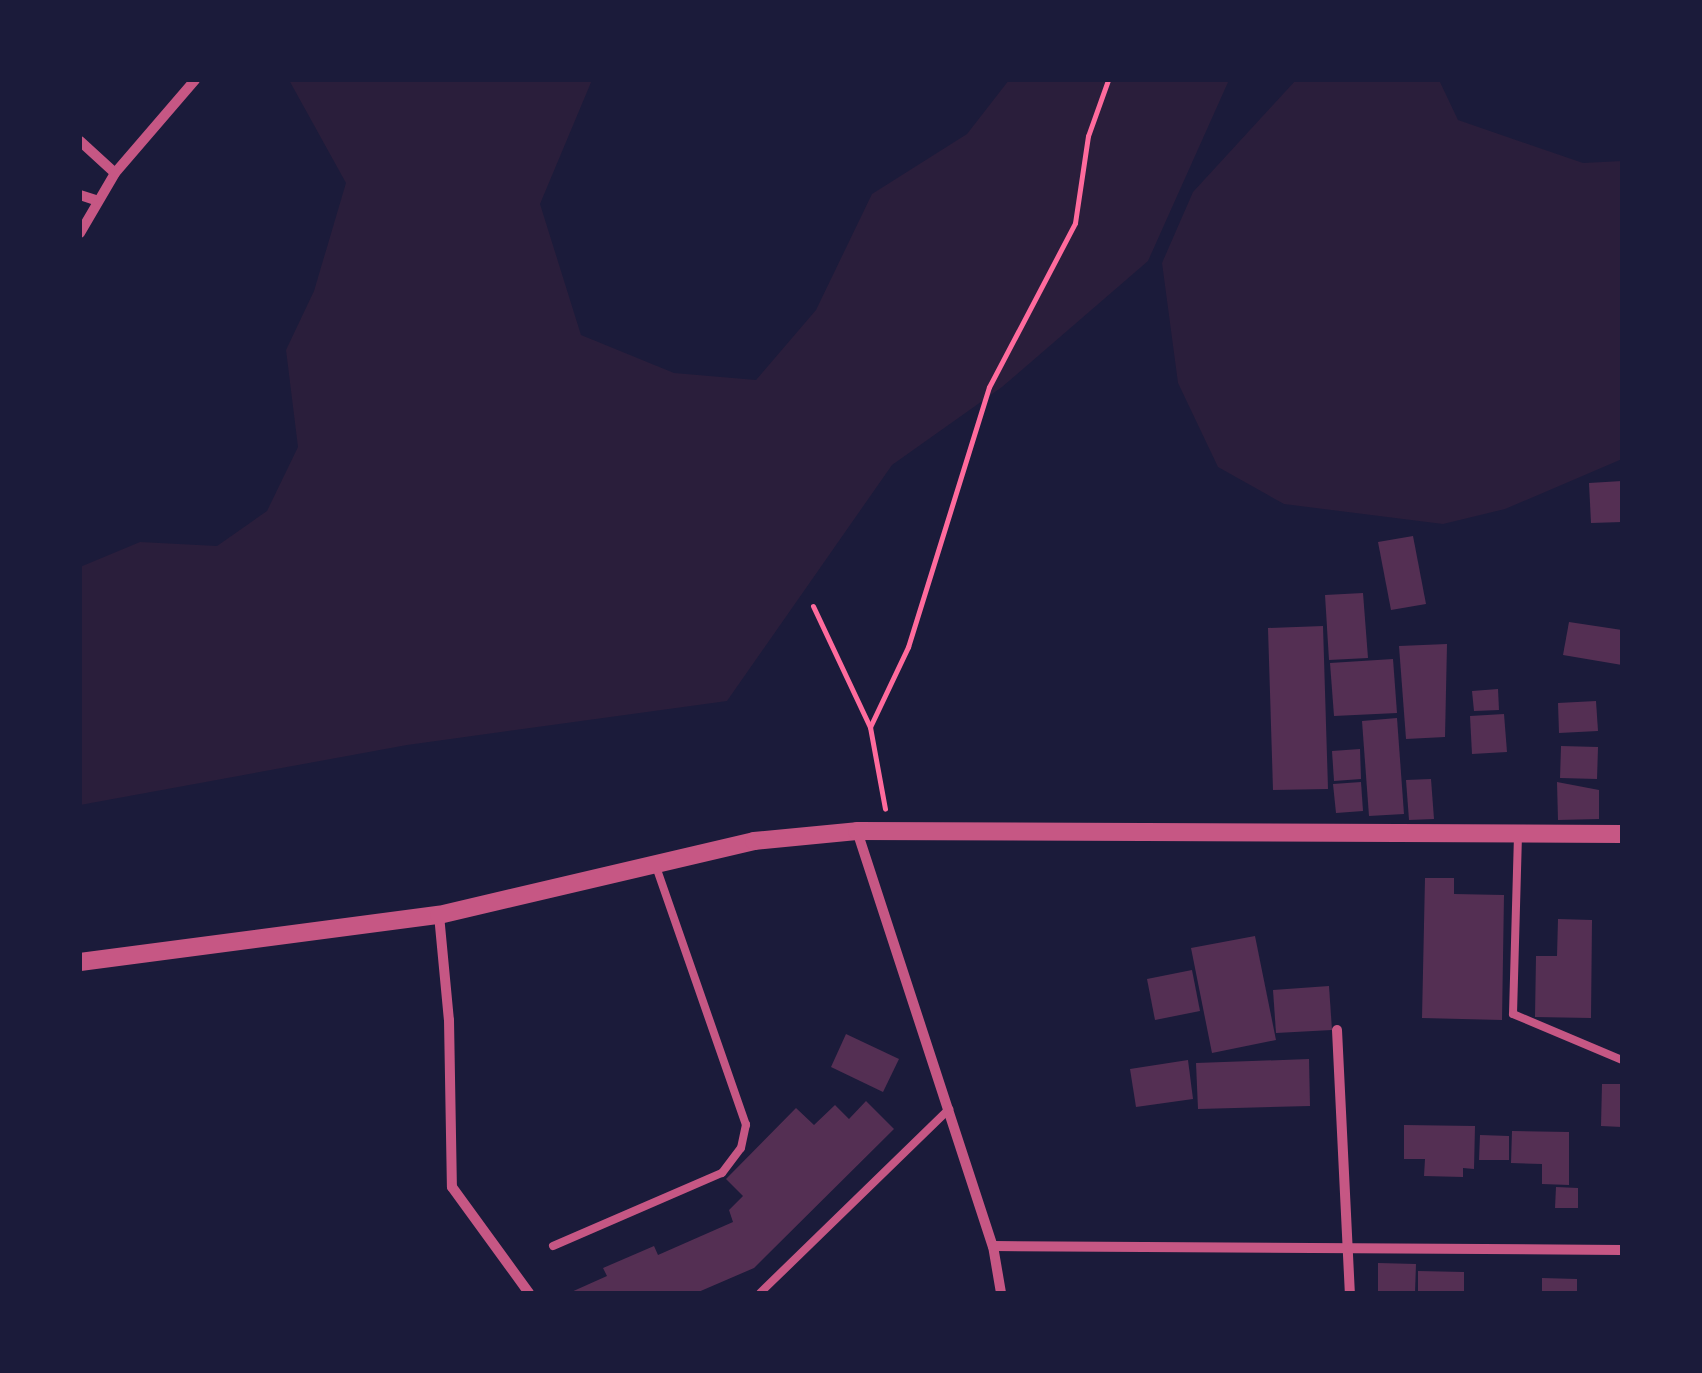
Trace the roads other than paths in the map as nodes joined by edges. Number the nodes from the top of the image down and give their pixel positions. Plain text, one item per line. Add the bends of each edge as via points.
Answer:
1 (195, 80) edge
2 (80, 141) edge
3 (115, 173) junction
4 (80, 195) edge
5 (98, 201) junction
6 (80, 233) edge
7 (856, 831) junction
8 (1518, 831) junction
9 (1622, 834) edge
10 (656, 866) junction
11 (439, 915) junction
12 (80, 962) edge
13 (1337, 1030) dead end
14 (1622, 1060) edge
15 (949, 1108) junction
16 (553, 1246) dead end
17 (993, 1246) junction
18 (1350, 1247) junction
19 (1622, 1250) edge
20 (529, 1293) edge
21 (760, 1293) edge
22 (1001, 1293) edge
23 (1350, 1293) edge

1 - 3 street
2 - 3 street
3 - 5 street
4 - 5 street
5 - 6 street
7 - 8 street
7 - 10 street via 754,841
7 - 15 street
8 - 9 street
8 - 14 lane via 1513,1014
10 - 11 street
10 - 16 lane via 746,1125 741,1148 722,1173
11 - 12 street
11 - 20 street via 450,1020 452,1187
13 - 18 street
15 - 17 street
15 - 21 lane
17 - 18 street
17 - 22 street
18 - 19 street
18 - 23 street

